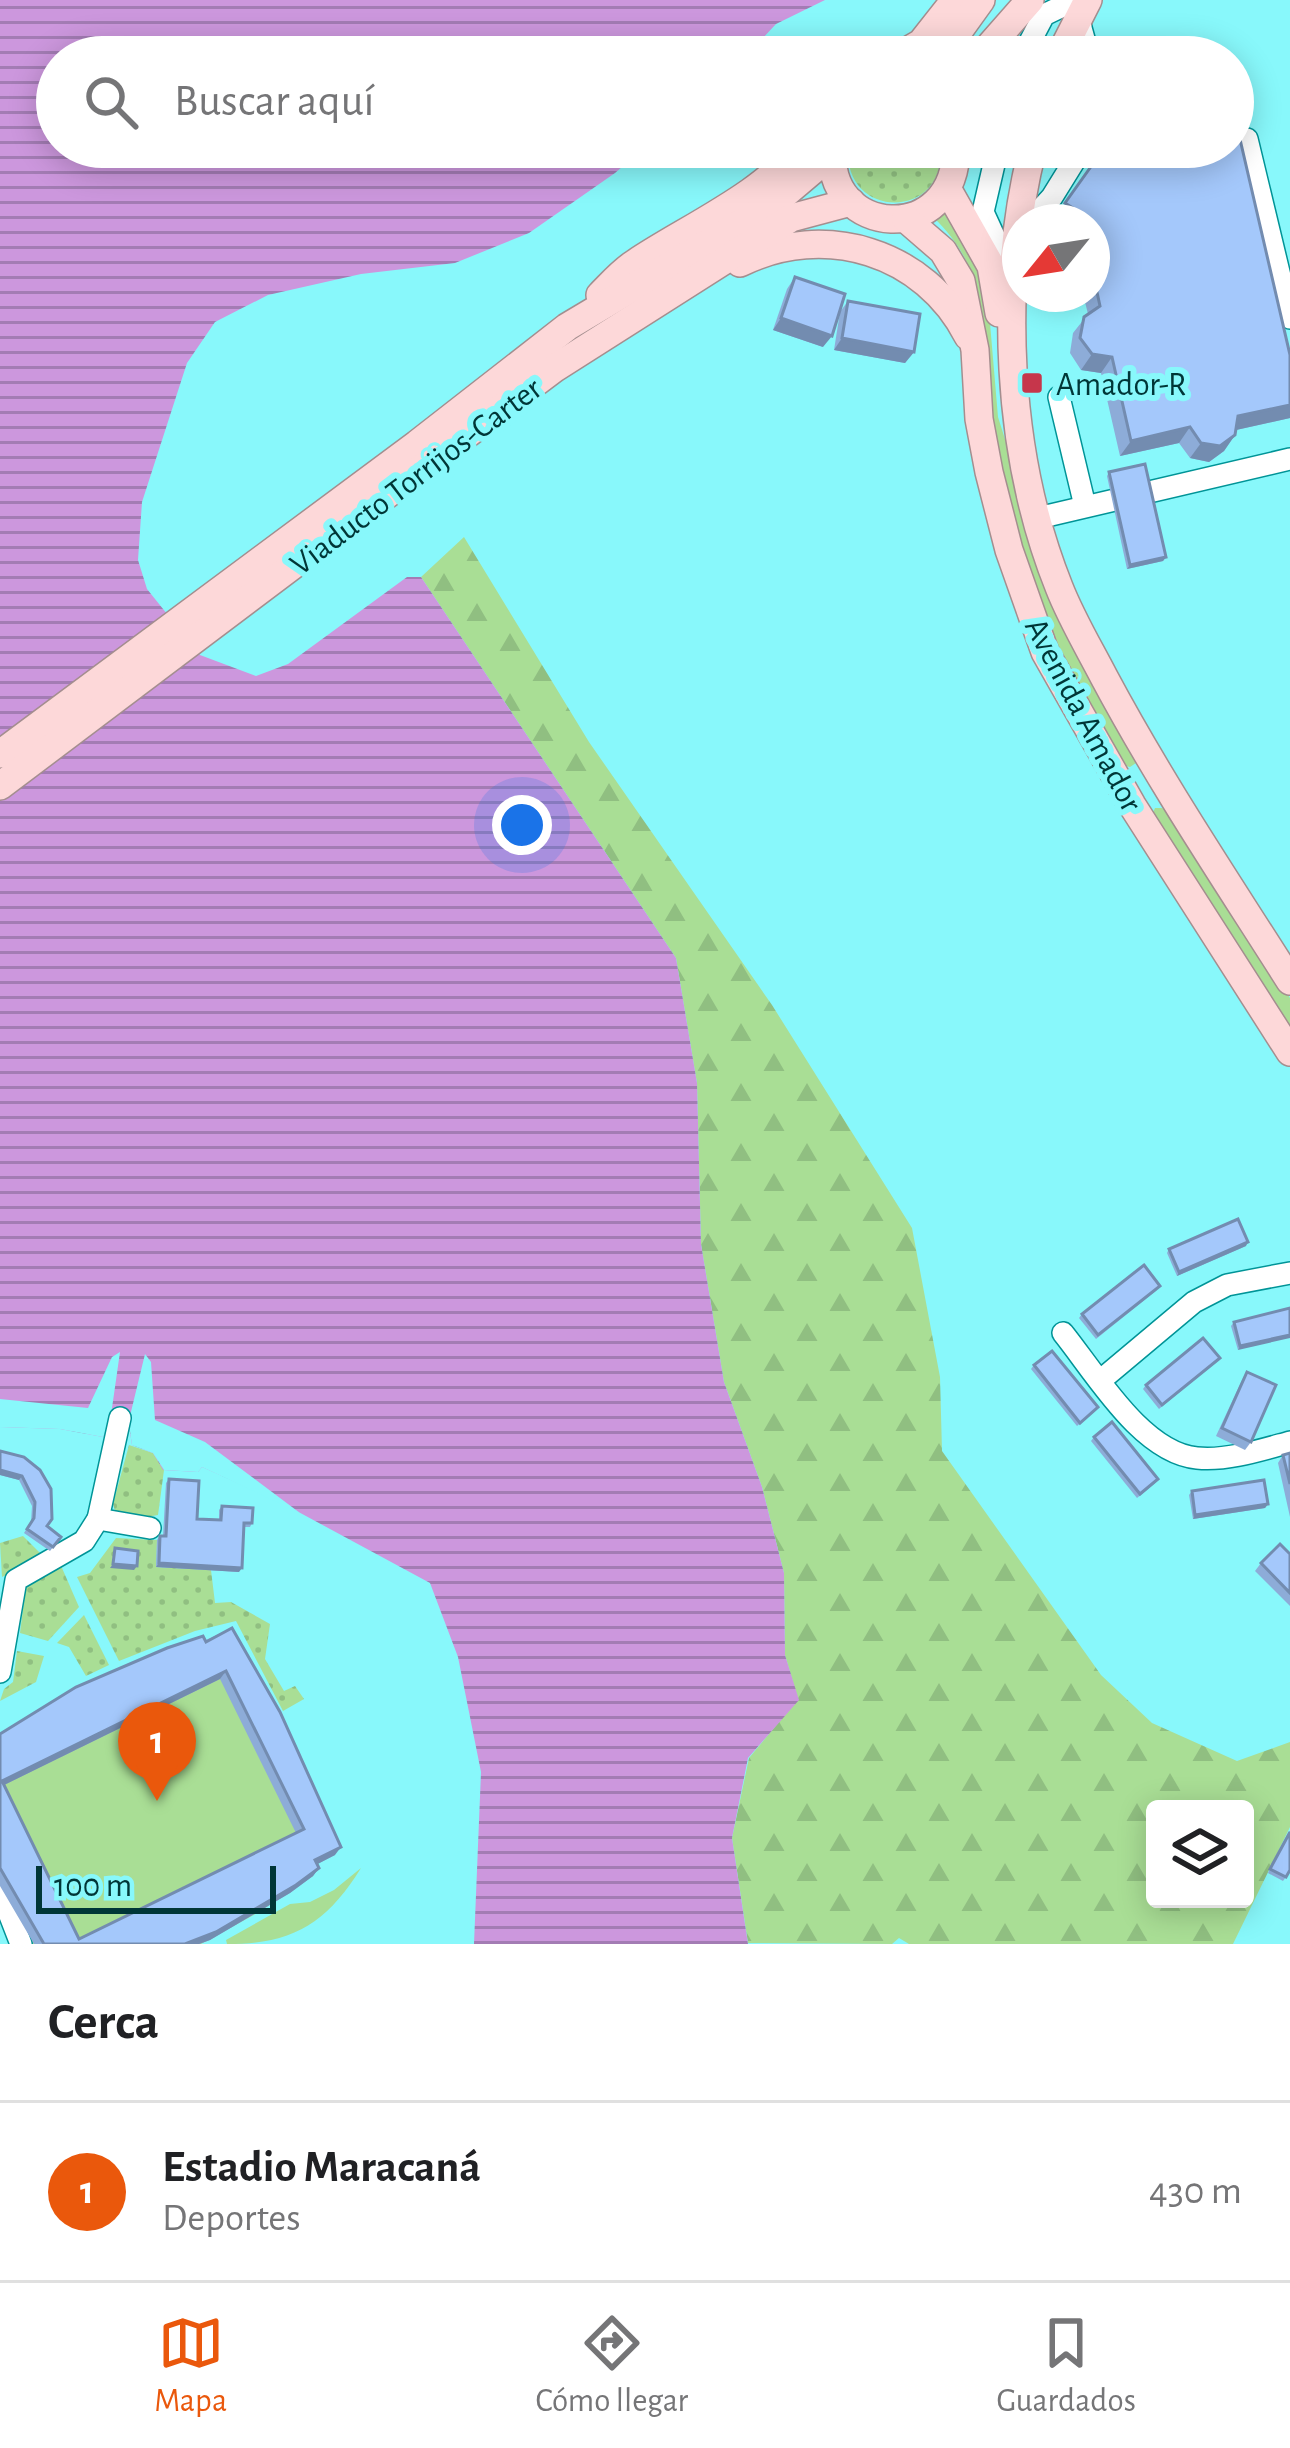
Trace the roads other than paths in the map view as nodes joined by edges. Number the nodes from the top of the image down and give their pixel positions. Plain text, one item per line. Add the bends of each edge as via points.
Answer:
1 (955, 0) edge
2 (981, 0) edge
3 (1030, 0) edge
4 (1080, 6) edge
5 (927, 36) edge
6 (955, 36) edge
7 (998, 36) edge
8 (1033, 36) edge
9 (1068, 36) edge
10 (1085, 36) edge
11 (780, 168) edge
12 (813, 168) edge
13 (836, 168) edge
14 (956, 168) edge
15 (993, 168) edge
16 (1030, 168) edge
17 (1070, 168) edge
18 (1254, 168) edge
19 (948, 190) junction
20 (851, 202) junction
21 (1025, 204) edge
22 (1046, 204) edge
23 (906, 219) junction
24 (1002, 249) edge
25 (650, 307) junction
26 (1013, 312) edge
27 (1290, 318) edge
28 (567, 327) junction
29 (975, 350) junction
30 (1013, 356) junction
31 (1058, 397) dead end
32 (424, 454) junction
33 (1290, 459) edge
34 (1085, 506) junction
35 (1038, 518) junction
36 (0, 754) edge
37 (1151, 766) junction
38 (0, 786) edge
39 (1132, 805) junction
40 (1290, 981) edge
41 (1290, 1052) edge
42 (1290, 1273) edge
43 (1063, 1333) dead end
44 (1101, 1380) junction
45 (120, 1418) dead end
46 (1290, 1442) edge
47 (98, 1520) junction
48 (150, 1528) dead end
49 (6, 1600) edge
50 (0, 1672) edge
51 (1, 1898) edge
52 (22, 1944) edge

1 - 5 main road
2 - 6 main road
3 - 7 main road
4 - 8 street via 1044,14
4 - 9 main road
4 - 10 street
11 - 28 main road via 630,266
12 - 28 main road, Viaducto Torrijos-Carter via 772,204
13 - 20 main road
14 - 19 main road
15 - 24 street via 983,212
16 - 21 main road, Avenida Amador
17 - 22 street
18 - 27 street
19 - 23 main road
19 - 30 main road, Avenida Amador via 991,266
20 - 23 main road via 876,217
20 - 25 main road, Viaducto Torrijos-Carter via 791,218
23 - 29 main road, Avenida Amador via 953,264
25 - 29 main road via 756,255 839,244 874,251 937,290
25 - 32 main road, Viaducto Torrijos-Carter
26 - 30 main road, Avenida Amador
28 - 32 main road, Viaducto Torrijos-Carter
29 - 39 main road, Avenida Amador via 989,472 1024,601
30 - 35 main road, Avenida Amador
31 - 34 street
32 - 36 main road, Viaducto Torrijos-Carter
32 - 38 main road, Viaducto Torrijos-Carter
33 - 34 street
34 - 35 street
35 - 37 main road, Avenida Amador via 1059,588
37 - 39 main road
37 - 40 main road, Avenida Amador
39 - 41 main road, Avenida Amador
42 - 44 street via 1227,1285 1194,1302
43 - 44 street
44 - 46 street via 1148,1437 1178,1455 1202,1459
45 - 47 street
47 - 48 street
47 - 49 street via 84,1541 16,1580
49 - 50 street
51 - 52 street

